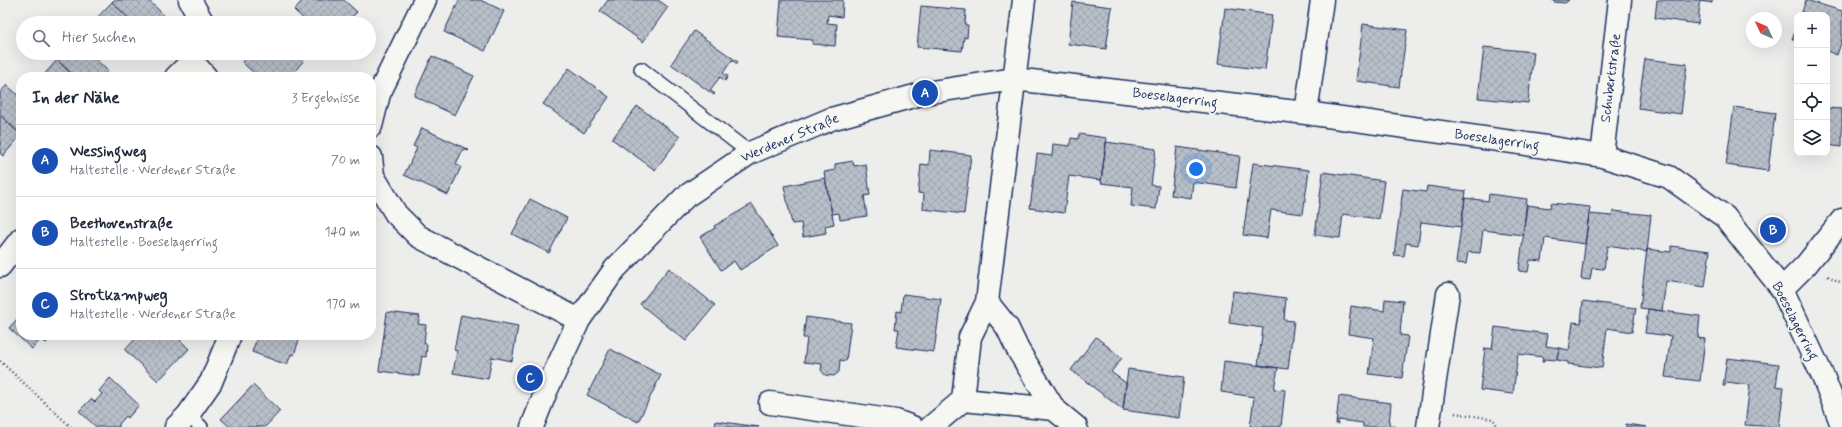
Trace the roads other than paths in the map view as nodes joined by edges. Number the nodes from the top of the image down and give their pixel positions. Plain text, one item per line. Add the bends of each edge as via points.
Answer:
1 (190, 0) edge
2 (425, 0) edge
3 (1024, 0) edge
4 (1322, 0) edge
5 (1620, 0) edge
6 (198, 16) edge
7 (191, 60) edge
8 (196, 60) edge
9 (641, 69) dead end
10 (180, 72) edge
11 (203, 72) edge
12 (1014, 79) junction
13 (376, 106) edge
14 (1306, 113) junction
15 (750, 152) junction
16 (1602, 156) junction
17 (376, 177) edge
18 (1842, 220) edge
19 (16, 245) edge
20 (0, 266) edge
21 (1782, 289) junction
22 (1448, 294) dead end
23 (987, 302) junction
24 (579, 320) junction
25 (228, 340) edge
26 (963, 400) junction
27 (770, 403) dead end
28 (1054, 409) junction
29 (1429, 418) edge
30 (188, 423) edge
31 (1842, 425) edge
32 (532, 427) edge
33 (912, 427) edge
34 (931, 427) edge
35 (1076, 427) edge

1 - 6 street
2 - 13 street via 379,94
3 - 12 street
4 - 14 street
5 - 16 street, Schubertstraße
7 - 10 street
8 - 11 street
9 - 15 lane
12 - 14 street, Boeselagerring
12 - 15 street, Werdener Straße via 926,93 831,119
12 - 23 street
14 - 16 street, Boeselagerring
15 - 24 street, Werdener Straße via 685,197 615,269
16 - 21 street, Boeselagerring via 1669,177 1725,217
17 - 24 street via 396,214 418,236
18 - 21 street via 1806,265
19 - 20 street
21 - 31 street, Boeselagerring via 1824,379
22 - 29 street
23 - 26 street via 970,337
23 - 28 street via 1006,327
24 - 32 street, Werdener Straße
25 - 30 street via 211,382
26 - 28 street
26 - 34 street
27 - 33 street via 896,421
28 - 35 street

